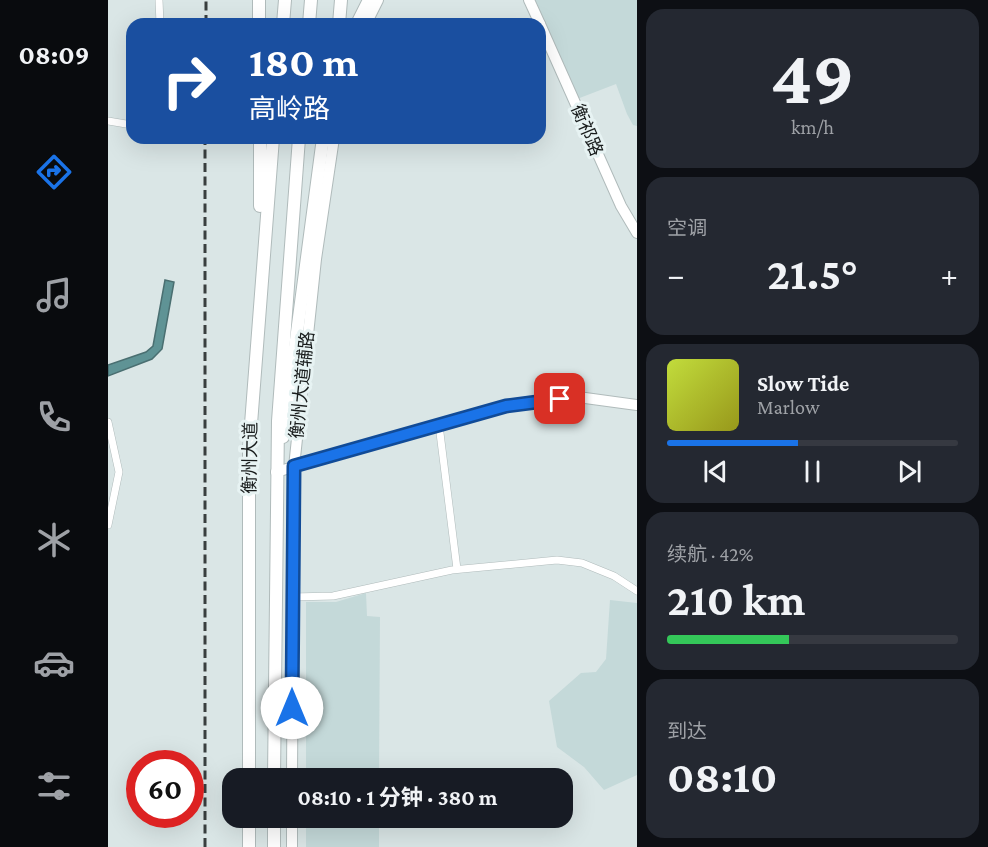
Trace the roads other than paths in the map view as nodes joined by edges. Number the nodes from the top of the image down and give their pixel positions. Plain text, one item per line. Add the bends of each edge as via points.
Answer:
1 (159, 0) edge
2 (259, 0) edge
3 (285, 0) edge
4 (311, 0) edge
5 (341, 0) edge
6 (369, 0) edge
7 (378, 0) edge
8 (527, 0) edge
9 (160, 18) edge
10 (259, 18) edge
11 (284, 18) edge
12 (310, 18) edge
13 (340, 18) edge
14 (360, 18) edge
15 (369, 18) edge
16 (535, 18) edge
17 (546, 41) edge
18 (546, 47) edge
19 (108, 121) edge
20 (126, 124) edge
21 (260, 144) edge
22 (272, 144) edge
23 (299, 144) edge
24 (325, 144) edge
25 (326, 144) edge
26 (637, 233) edge
27 (637, 241) edge
28 (260, 289) junction
29 (637, 405) edge
30 (108, 422) edge
31 (439, 425) junction
32 (294, 466) junction
33 (276, 472) junction
34 (108, 525) edge
35 (457, 569) junction
36 (637, 591) edge
37 (293, 597) junction
38 (249, 768) edge
39 (274, 768) edge
40 (292, 768) edge
41 (249, 828) edge
42 (274, 828) edge
43 (292, 828) edge
44 (249, 847) edge
45 (274, 847) edge
46 (292, 847) edge

1 - 9 street
2 - 10 highway
3 - 11 highway
4 - 12 highway
5 - 13 highway
6 - 14 highway
7 - 15 street
8 - 16 street, 衡祁路
17 - 26 street, 衡祁路
18 - 27 street, 衡祁路
19 - 20 street
21 - 28 highway
22 - 28 highway, 衡州大道
23 - 33 highway, 衡州大道
24 - 33 highway
25 - 32 street, 衡州大道辅路
28 - 38 highway, 衡州大道 via 249,450
29 - 31 street via 578,397 506,406
30 - 34 street via 118,472
31 - 32 street
31 - 35 street
32 - 33 street
32 - 37 street, 衡州大道辅路
33 - 39 highway, 衡州大道
35 - 36 street via 557,560 582,562
35 - 37 street via 333,596
37 - 40 street, 衡州大道辅路
41 - 44 highway
42 - 45 highway
43 - 46 street

